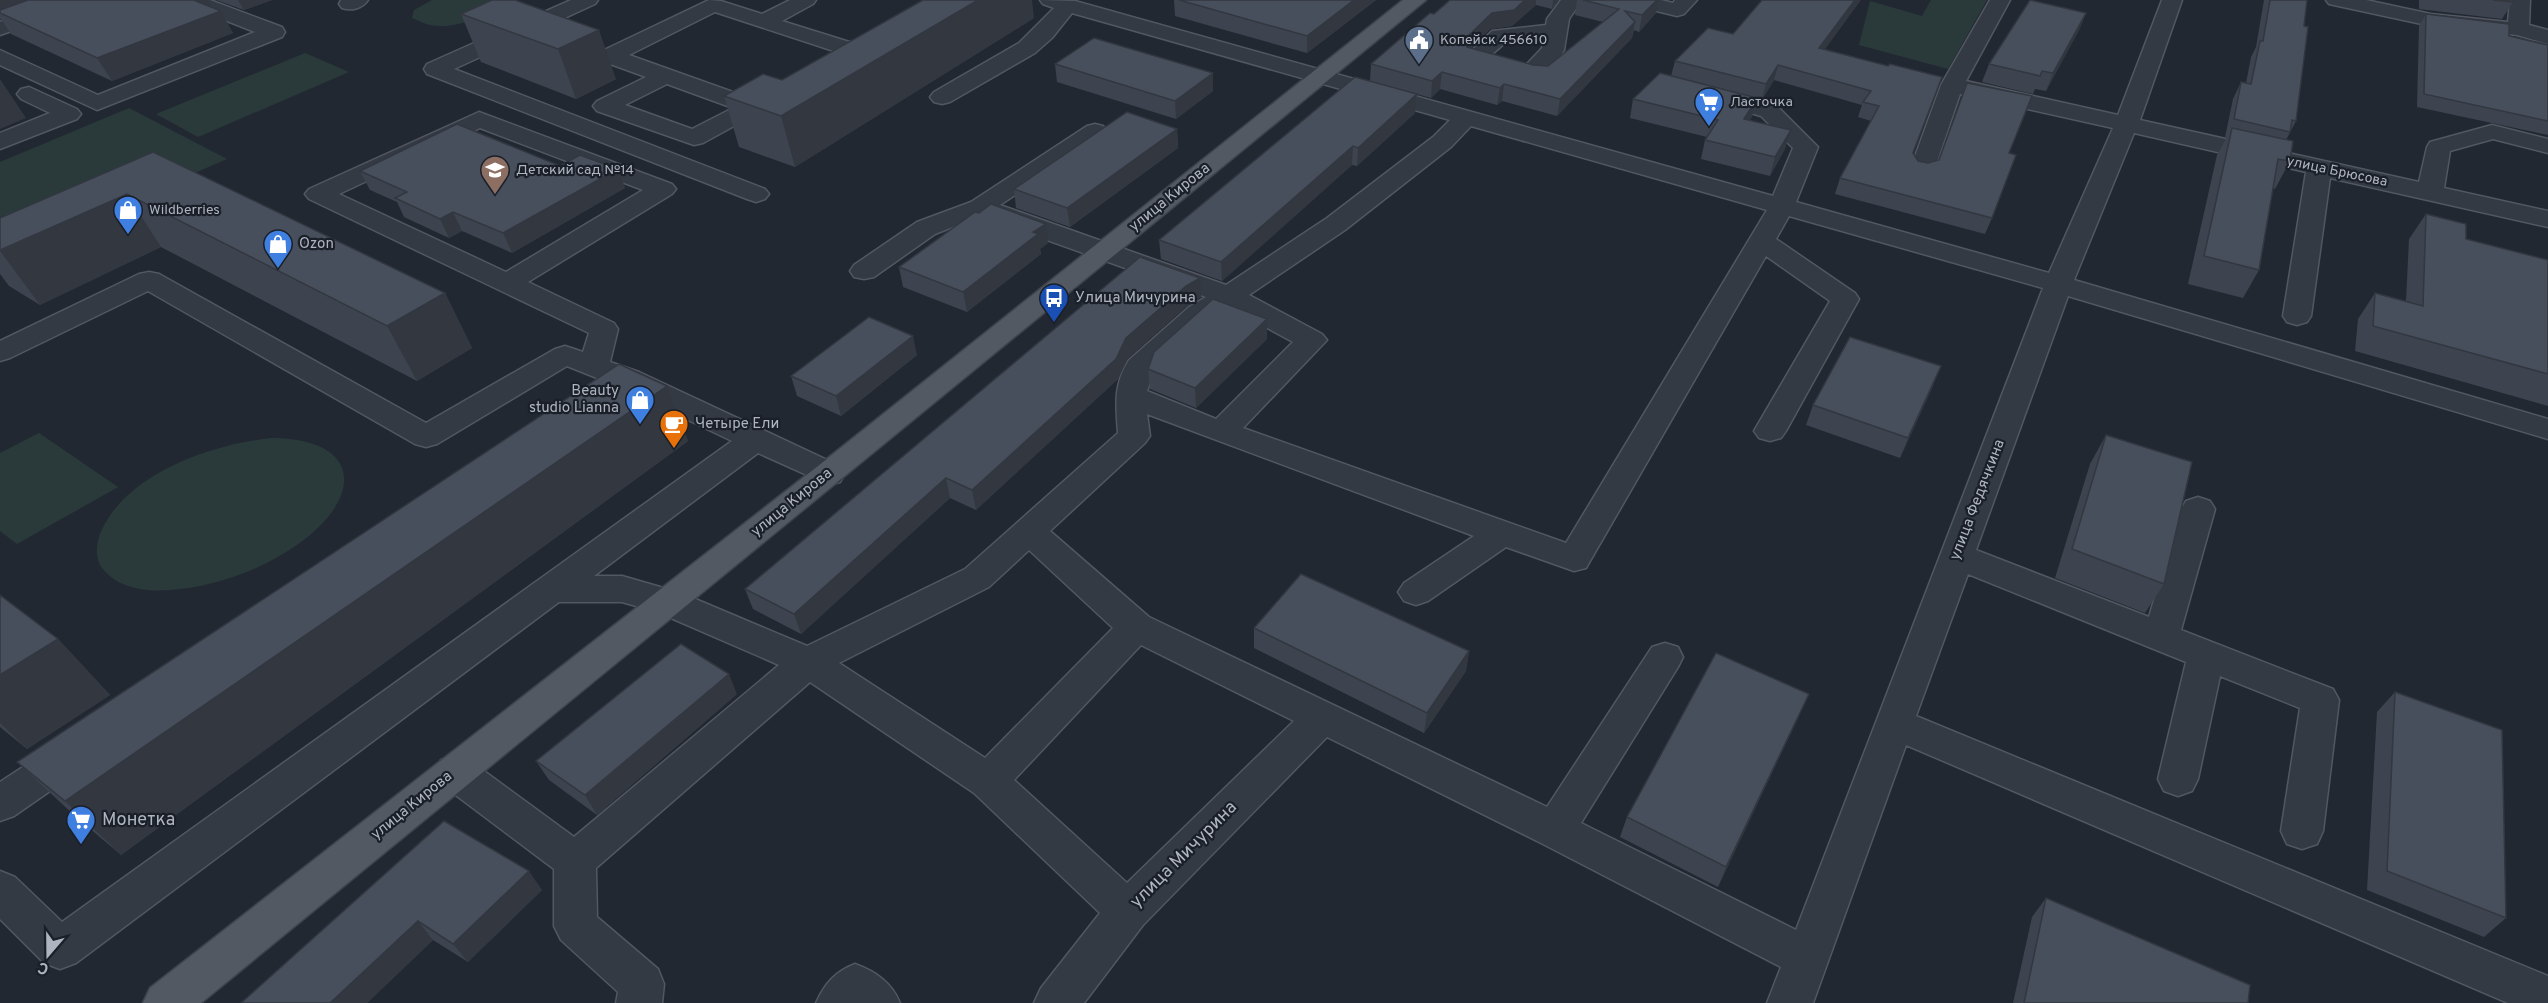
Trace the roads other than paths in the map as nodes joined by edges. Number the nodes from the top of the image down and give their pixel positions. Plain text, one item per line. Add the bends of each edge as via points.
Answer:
1 (81, 0) edge
2 (191, 0) edge
3 (588, 0) edge
4 (806, 0) edge
5 (1416, 0) edge
6 (1572, 0) edge
7 (1635, 0) edge
8 (1687, 0) edge
9 (2000, 0) edge
10 (2172, 0) edge
11 (2336, 0) edge
12 (2520, 0) edge
13 (1059, 3) edge
14 (764, 22) junction
15 (0, 29) edge
16 (2518, 29) junction
17 (1557, 31) dead end
18 (2548, 37) edge
19 (0, 57) edge
20 (837, 72) edge
21 (665, 76) junction
22 (1318, 77) junction
23 (0, 78) edge
24 (1952, 85) junction
25 (1689, 90) edge
26 (942, 97) dead end
27 (787, 100) edge
28 (752, 107) junction
29 (1465, 118) junction
30 (2126, 125) junction
31 (1095, 130) dead end
32 (0, 142) edge
33 (2548, 146) edge
34 (2319, 169) junction
35 (1922, 170) edge
36 (2430, 193) junction
37 (756, 194) dead end
38 (980, 207) junction
39 (1781, 207) junction
40 (2548, 219) edge
41 (1762, 241) junction
42 (1103, 252) junction
43 (864, 271) dead end
44 (507, 283) junction
45 (2059, 284) junction
46 (1229, 296) junction
47 (2297, 315) dead end
48 (0, 324) edge
49 (12, 346) edge
50 (596, 382) junction
51 (1130, 396) junction
52 (2548, 429) edge
53 (1770, 431) dead end
54 (1221, 432) junction
55 (756, 439) junction
56 (829, 474) junction
57 (2198, 509) dead end
58 (1029, 531) junction
59 (1502, 533) junction
60 (1957, 556) junction
61 (552, 589) junction
62 (1416, 592) dead end
63 (668, 602) junction
64 (1136, 627) junction
65 (2161, 637) junction
66 (2206, 654) junction
67 (1665, 657) dead end
68 (808, 663) junction
69 (1322, 718) junction
70 (1894, 723) junction
71 (96, 739) edge
72 (455, 772) junction
73 (2178, 779) dead end
74 (988, 781) junction
75 (0, 804) edge
76 (1555, 830) junction
77 (2302, 831) dead end
78 (575, 861) junction
79 (0, 890) edge
80 (1128, 911) junction
81 (1806, 957) junction
82 (2548, 998) edge
83 (166, 1003) edge
84 (639, 1003) edge
85 (839, 1003) edge
86 (877, 1003) edge
87 (1057, 1003) edge
88 (1790, 1003) edge

1 - 15 street
2 - 19 street via 274,32 97,103
3 - 37 street via 435,69
4 - 14 street
5 - 22 main road, улица Кирова
6 - 17 street via 1558,19
7 - 8 street via 1677,10
9 - 24 street
10 - 30 street, улица Федячкина
11 - 16 street via 2431,21
12 - 16 street
13 - 22 street
13 - 26 street via 1044,33 1027,48
14 - 20 street via 867,55
14 - 21 street via 714,5 610,56
16 - 18 street
21 - 28 street
21 - 28 street via 605,106 694,138
22 - 29 street
22 - 42 main road, улица Кирова
23 - 32 street via 69,114
24 - 30 street, улица Брюсова
24 - 35 street
25 - 39 street via 1769,111 1806,147
27 - 28 street via 767,112
29 - 39 street
29 - 46 street via 1442,142 1336,224
30 - 34 street, улица Брюсова
30 - 45 street, улица Федячкина
31 - 38 street
33 - 36 street via 2492,132 2439,147
34 - 36 street, улица Брюсова
34 - 47 street
36 - 40 street, улица Брюсова
38 - 42 street
38 - 43 street via 926,228
39 - 41 street
39 - 45 street
41 - 53 street via 1845,299
41 - 59 street via 1574,559
42 - 46 street
42 - 56 main road, улица Кирова
44 - 44 street via 434,249 318,194 479,119 663,189
44 - 50 street via 603,329
45 - 52 street
45 - 60 street, улица Федячкина
46 - 51 street via 1199,313 1140,367
46 - 54 street via 1312,340
48 - 49 street
49 - 50 street via 149,280 426,437 565,355
50 - 55 street via 628,379
51 - 54 street
51 - 58 street via 1134,436
54 - 59 street
55 - 56 street
55 - 61 street
56 - 63 main road, улица Кирова
57 - 65 street
58 - 64 street
58 - 68 street via 977,578
59 - 62 street
60 - 65 street
60 - 70 street, улица Федячкина
61 - 63 street via 622,589
61 - 79 street via 60,949
63 - 68 street
63 - 72 main road, улица Кирова
64 - 69 street
64 - 74 street
65 - 66 street
66 - 73 street
66 - 77 street via 2320,700
67 - 76 street
68 - 74 street
68 - 78 street
69 - 76 street
69 - 80 street, улица Мичурина
70 - 81 street, улица Федячкина
70 - 82 street
71 - 75 street
72 - 78 street
72 - 83 main road, улица Кирова
74 - 80 street
76 - 81 street
78 - 84 street via 576,926 642,984
80 - 87 street, улица Мичурина
81 - 88 street, улица Федячкина
85 - 86 street via 855,985

